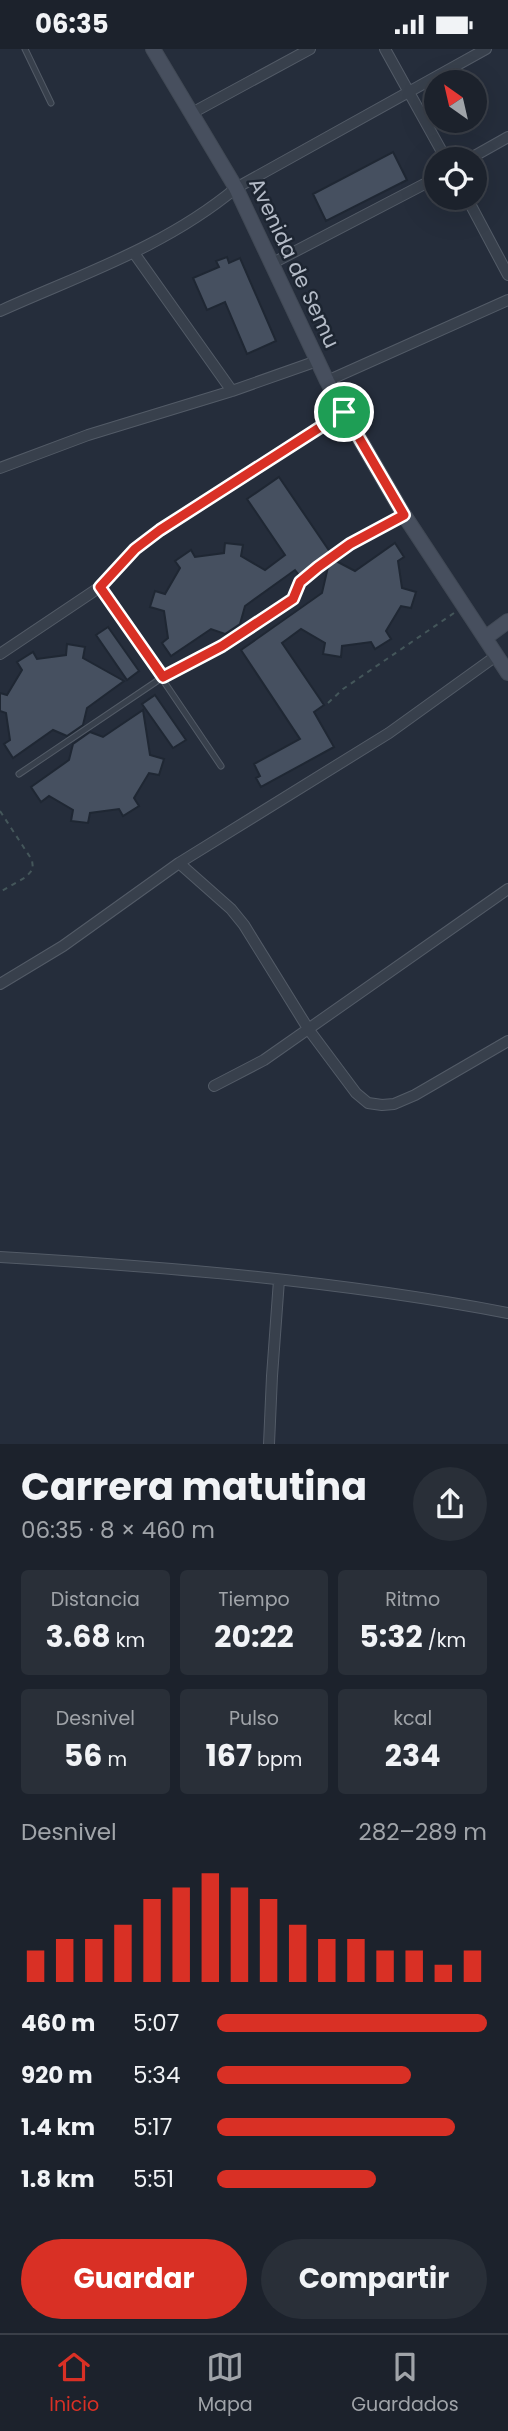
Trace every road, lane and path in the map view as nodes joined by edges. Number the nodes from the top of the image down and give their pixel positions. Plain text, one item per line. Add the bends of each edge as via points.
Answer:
1 (25, 49) edge
2 (153, 49) edge
3 (310, 49) edge
4 (385, 49) edge
5 (486, 49) edge
6 (410, 91) junction
7 (51, 103) dead end
8 (192, 113) junction
9 (508, 137) edge
10 (440, 147) edge
11 (487, 149) edge
12 (424, 184) edge
13 (236, 188) junction
14 (473, 210) edge
15 (134, 253) junction
16 (271, 264) junction
17 (508, 275) edge
18 (508, 300) edge
19 (1, 309) edge
20 (317, 361) junction
21 (327, 380) junction
22 (232, 391) junction
23 (344, 412) junction
24 (0, 468) edge
25 (404, 515) junction
26 (100, 587) junction
27 (463, 607) junction
28 (508, 621) edge
29 (485, 639) junction
30 (0, 654) edge
31 (496, 656) junction
32 (508, 673) edge
33 (163, 677) junction
34 (328, 703) dead end
35 (220, 766) dead end
36 (19, 774) dead end
37 (0, 811) edge
38 (179, 863) junction
39 (508, 889) edge
40 (0, 892) edge
41 (0, 983) edge
42 (309, 1030) junction
43 (508, 1041) edge
44 (214, 1086) dead end
45 (0, 1257) edge
46 (279, 1280) junction
47 (508, 1313) edge
48 (269, 1444) edge

1 - 7 lane
2 - 8 main road, Avenida de Semu
3 - 8 street
4 - 6 street
5 - 6 street
6 - 10 street
6 - 13 street
8 - 13 main road, Avenida de Semu
9 - 11 street
12 - 16 street
13 - 15 street
13 - 16 main road, Avenida de Semu
14 - 17 street
15 - 19 street
15 - 22 street
16 - 20 main road, Avenida de Semu
18 - 21 street
20 - 21 main road, Avenida de Semu
20 - 22 street
21 - 23 main road, Avenida de Semu
22 - 24 street via 88,435
23 - 25 main road, Avenida de Semu
23 - 26 street via 160,530
25 - 27 main road, Avenida de Semu
25 - 33 lane via 318,567 300,582 293,599 222,646
26 - 30 street
26 - 33 lane
27 - 29 main road, Avenida de Semu
27 - 34 path
28 - 29 main road
29 - 31 main road, Avenida de Semu
31 - 32 main road, Avenida de Semu
31 - 38 street via 388,733
33 - 35 lane
33 - 36 lane
37 - 40 path via 33,860 33,869
38 - 41 street via 63,946
38 - 42 street via 244,925
39 - 42 street
42 - 43 street via 356,1093 368,1103 382,1105 415,1095
42 - 44 street
45 - 46 street
46 - 47 street
46 - 48 street

